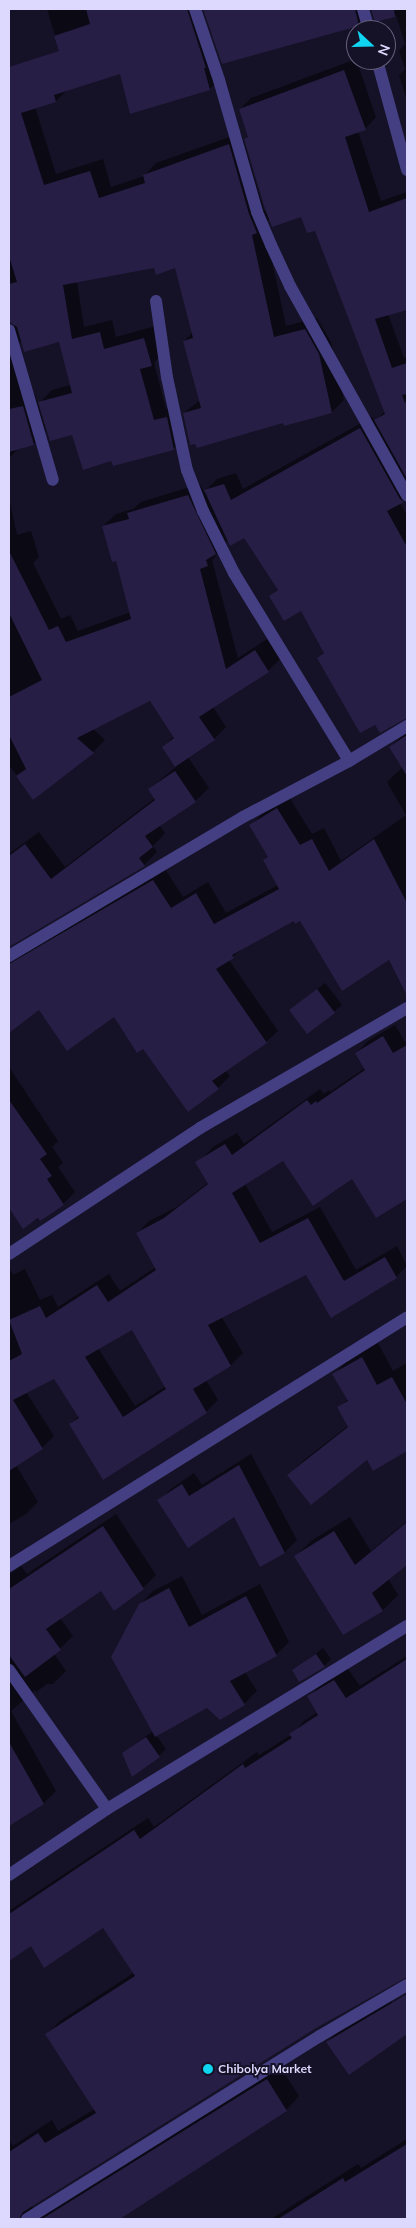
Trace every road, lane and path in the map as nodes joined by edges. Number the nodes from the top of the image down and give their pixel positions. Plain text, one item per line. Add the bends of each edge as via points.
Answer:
1 (195, 9) edge
2 (380, 70) edge
3 (407, 170) edge
4 (156, 301) dead end
5 (9, 330) edge
6 (53, 480) dead end
7 (407, 495) edge
8 (407, 726) edge
9 (349, 761) junction
10 (9, 956) edge
11 (407, 1008) edge
12 (9, 1254) edge
13 (407, 1317) edge
14 (9, 1566) edge
15 (407, 1626) edge
16 (9, 1670) edge
17 (107, 1809) junction
18 (9, 1875) edge
19 (407, 1985) edge
20 (27, 2219) edge

1 - 7 street via 257,212 271,245 290,286
2 - 3 street
4 - 9 street via 167,377 187,470 202,511 234,573
5 - 6 street
8 - 9 street
9 - 10 street via 244,817
11 - 12 street via 200,1128
13 - 14 street
15 - 17 street
16 - 17 street
17 - 18 street
19 - 20 street

